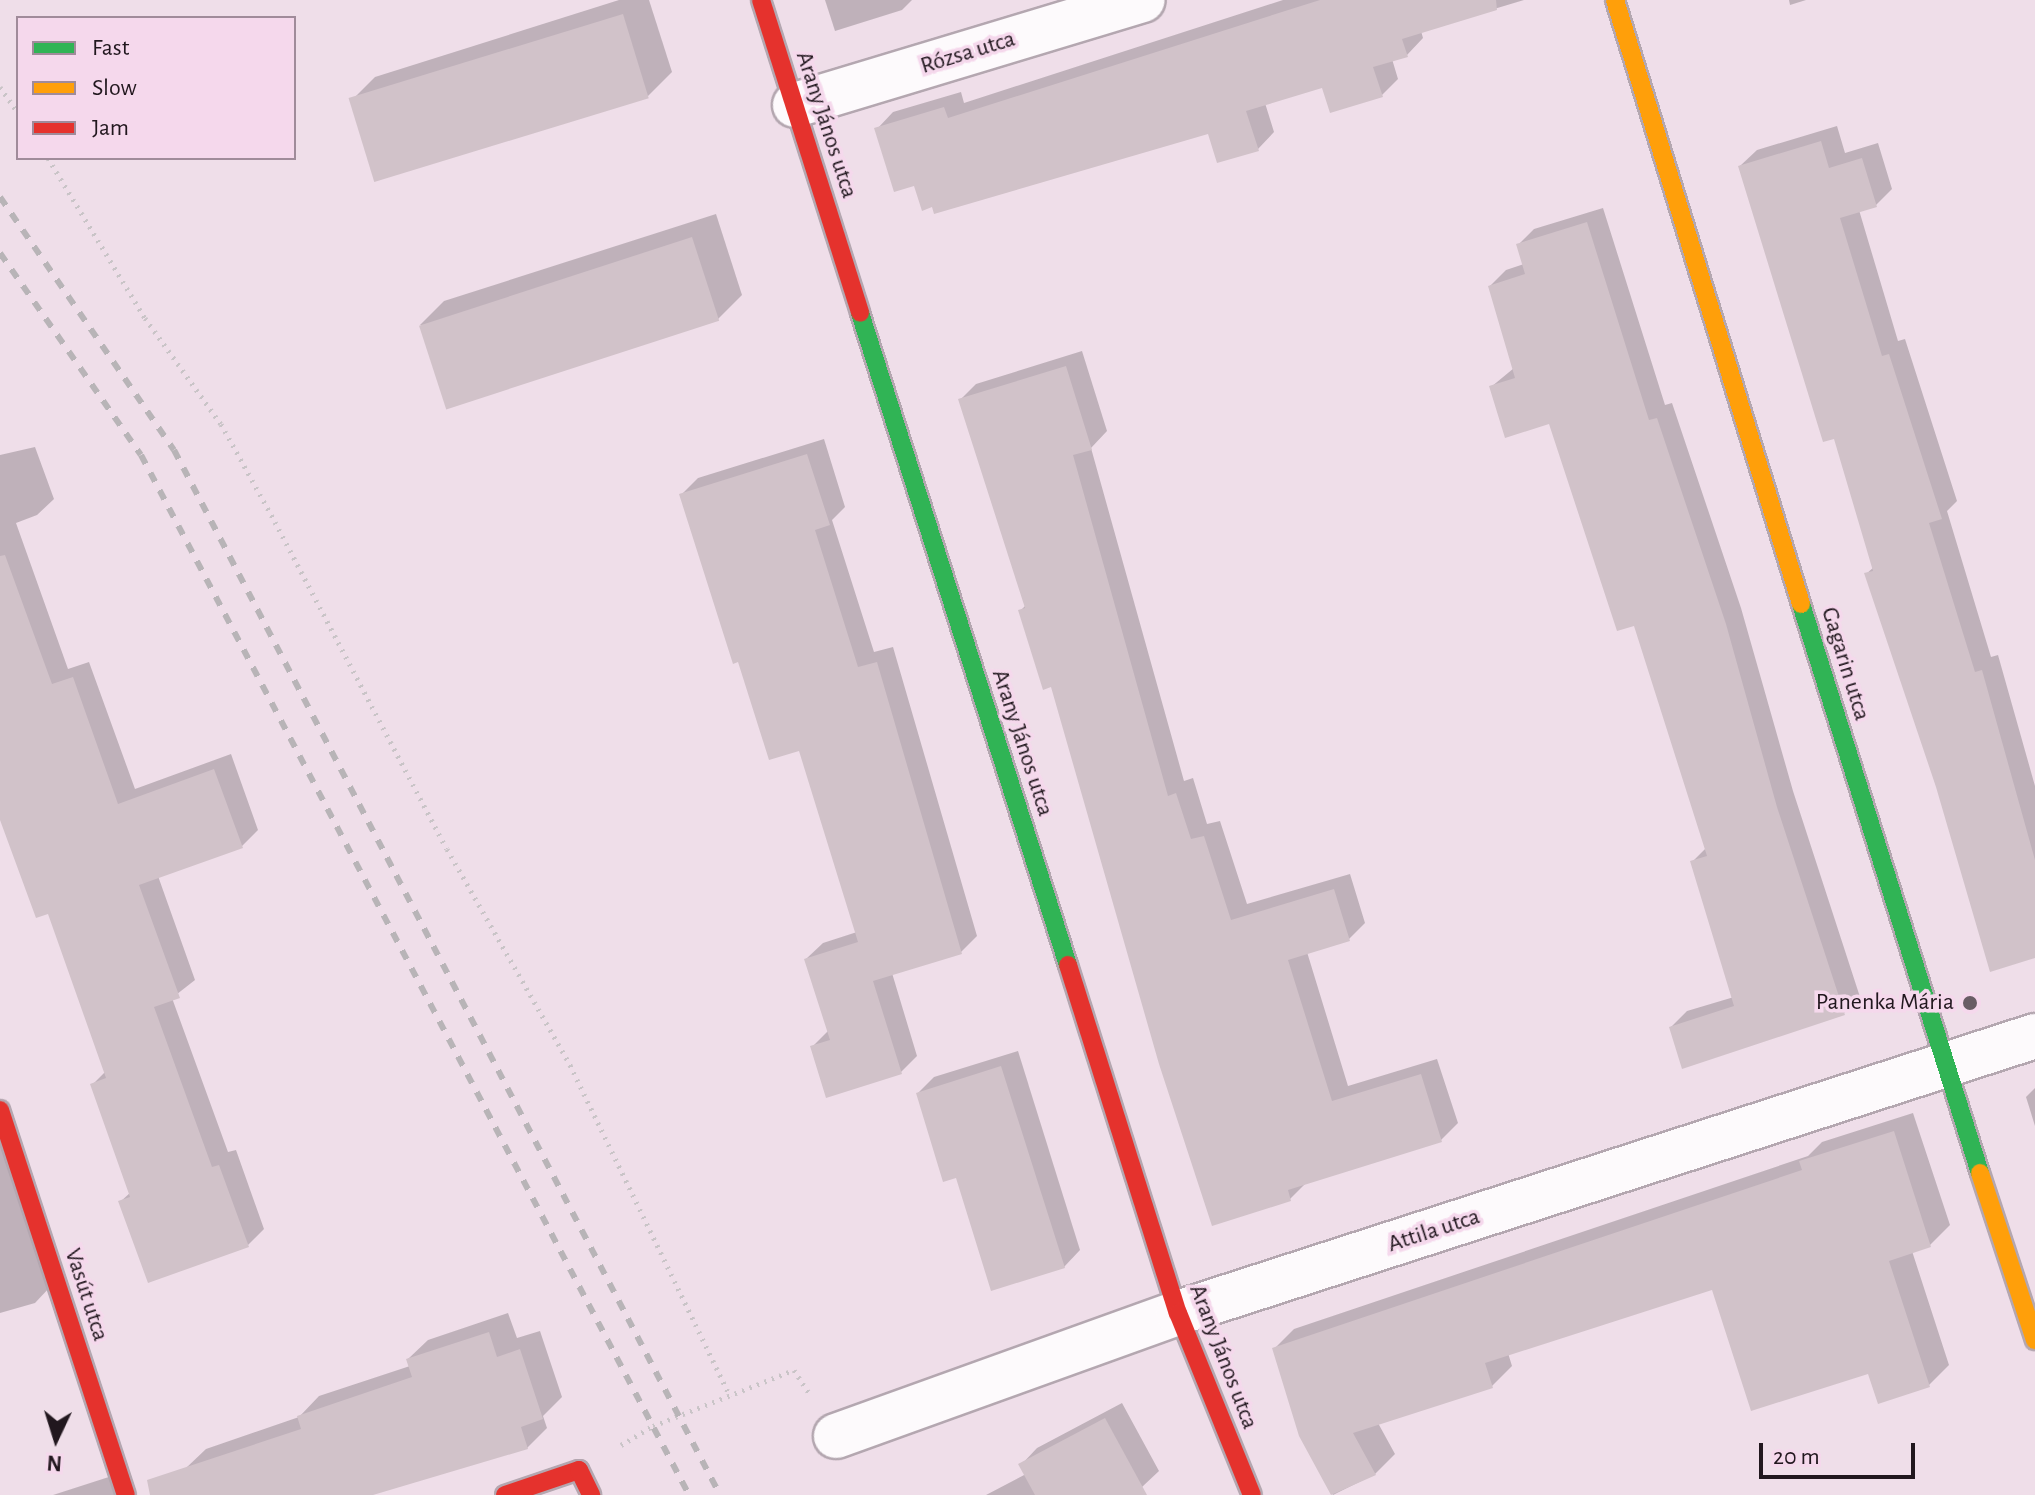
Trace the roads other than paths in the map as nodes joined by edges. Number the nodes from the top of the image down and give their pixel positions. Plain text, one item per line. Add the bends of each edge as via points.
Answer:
1 (761, 0) edge
2 (1142, 0) edge
3 (1615, 0) edge
4 (795, 105) junction
5 (2035, 1036) edge
6 (1945, 1068) junction
7 (0, 1110) edge
8 (1178, 1313) junction
9 (2035, 1340) edge
10 (836, 1436) road end
11 (126, 1495) edge
12 (505, 1495) edge
13 (591, 1495) edge
14 (1252, 1495) edge

1 - 4 street, Arany János utca
2 - 4 street, Rózsa utca
3 - 6 street, Gagarin utca
4 - 8 street, Arany János utca
5 - 6 street, Attila utca
6 - 8 street, Attila utca
6 - 9 street, Gagarin utca
7 - 11 street, Vasút utca
8 - 10 street, Attila utca
8 - 14 street, Arany János utca
12 - 13 street via 579,1470

